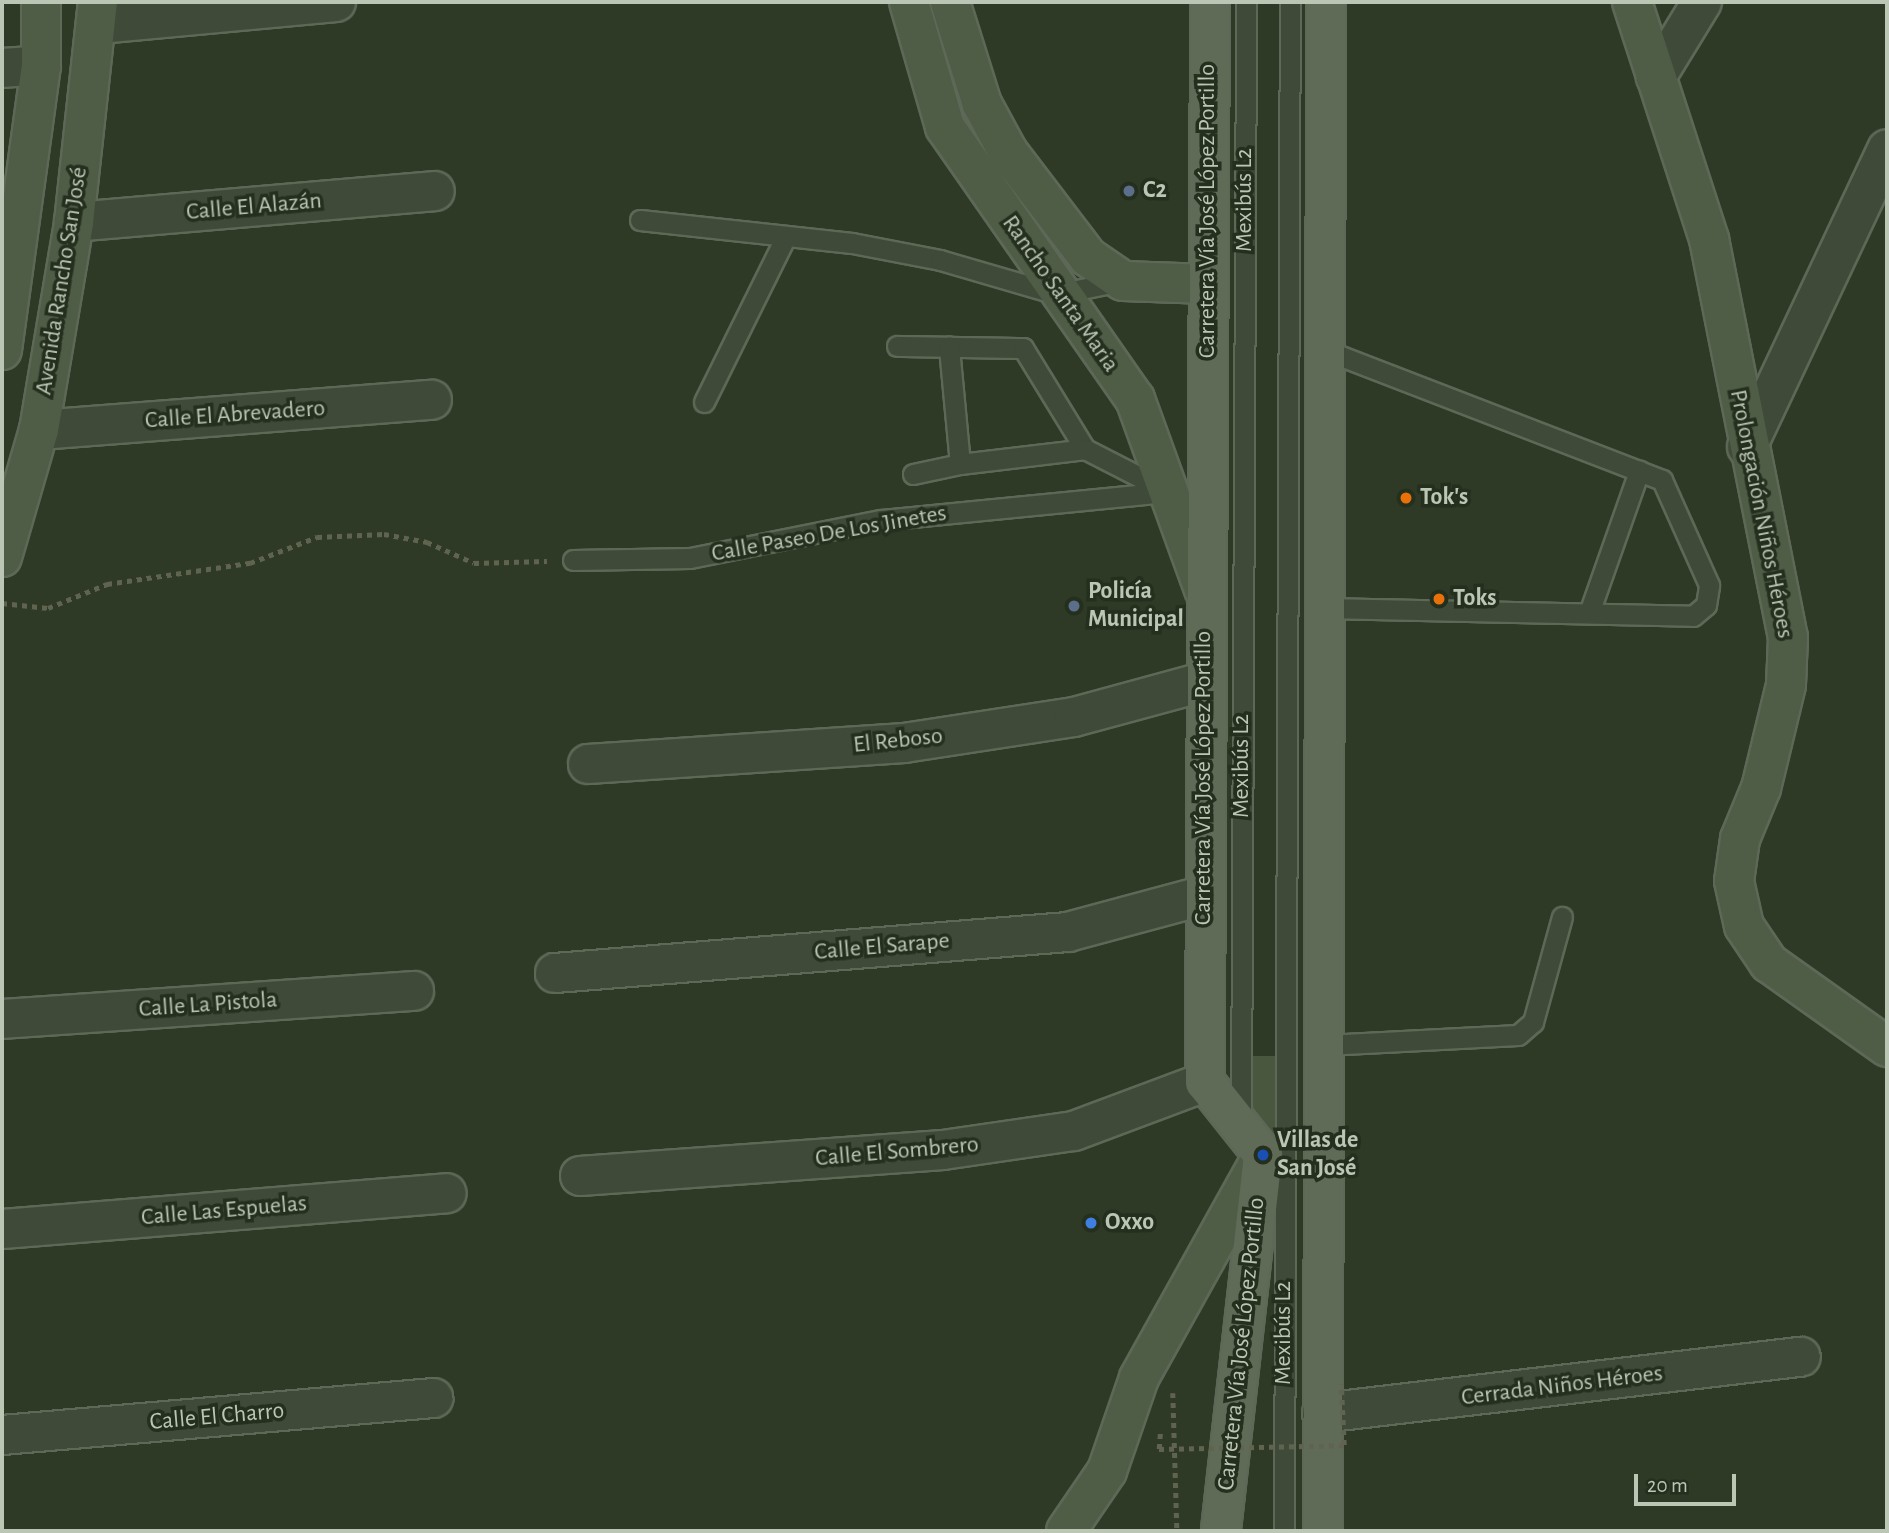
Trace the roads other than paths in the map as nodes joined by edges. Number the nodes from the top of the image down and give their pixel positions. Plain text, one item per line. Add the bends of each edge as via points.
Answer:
1 (41, 2) edge
2 (336, 2) edge
3 (909, 2) edge
4 (950, 2) edge
5 (1210, 2) edge
6 (1246, 2) edge
7 (1290, 2) edge
8 (1326, 2) edge
9 (1632, 2) edge
10 (1702, 2) edge
11 (98, 13) edge
12 (41, 65) junction
13 (2, 68) edge
14 (1656, 77) junction
15 (1887, 149) edge
16 (435, 191) dead end
17 (640, 220) dead end
18 (74, 222) junction
19 (786, 236) junction
20 (9, 274) edge
21 (1122, 281) junction
22 (1208, 284) junction
23 (1057, 294) junction
24 (897, 346) dead end
25 (949, 347) junction
26 (2, 350) edge
27 (1325, 350) junction
28 (432, 400) dead end
29 (704, 402) dead end
30 (39, 430) junction
31 (1747, 447) junction
32 (1085, 449) junction
33 (960, 464) junction
34 (1639, 471) junction
35 (913, 474) dead end
36 (1169, 492) junction
37 (2, 556) edge
38 (573, 560) road end
39 (1204, 590) junction
40 (1324, 608) junction
41 (1589, 613) junction
42 (1203, 682) junction
43 (588, 764) dead end
44 (1205, 895) junction
45 (1562, 917) dead end
46 (555, 974) dead end
47 (414, 990) dead end
48 (2, 1019) edge
49 (1325, 1045) junction
50 (1887, 1047) edge
51 (1205, 1082) junction
52 (1263, 1155) junction
53 (580, 1176) dead end
54 (447, 1193) dead end
55 (2, 1229) edge
56 (1801, 1357) dead end
57 (433, 1398) dead end
58 (1331, 1398) junction
59 (2, 1436) edge
60 (1066, 1531) edge
61 (1221, 1531) edge
62 (1239, 1531) edge
63 (1283, 1531) edge
64 (1323, 1531) edge

1 - 12 street, Avenida Rancho San José
2 - 11 street
3 - 23 street, Rancho Santa Maria via 946,127
4 - 21 street, Rancho Santa Maria via 973,80 1008,152 1088,257
5 - 22 main road, Carretera Vía José López Portillo
6 - 62 lane, Mexibús L2
7 - 63 lane, Mexibús L2
8 - 27 main road
9 - 14 street, Prolongación Niños Héroes
10 - 14 street
11 - 18 street, Avenida Rancho San José
12 - 13 street
12 - 20 street, Avenida Rancho San José
14 - 31 street, Prolongación Niños Héroes via 1709,239
15 - 31 street
16 - 18 street, Calle El Alazán
17 - 19 lane
18 - 30 street, Avenida Rancho San José
19 - 23 lane via 940,260
19 - 29 lane
20 - 26 street, Avenida Rancho San José
21 - 22 street
21 - 23 lane
22 - 39 main road, Carretera Vía José López Portillo
23 - 36 street, Rancho Santa Maria via 1135,399
24 - 25 lane
25 - 32 lane via 1023,348
25 - 33 lane
27 - 34 lane
27 - 40 main road
28 - 30 street, Calle El Abrevadero
30 - 37 street, Avenida Rancho San José
31 - 50 street, Prolongación Niños Héroes via 1788,637 1786,685 1761,788 1740,839 1734,881 1744,926 1769,963
32 - 33 lane
32 - 36 lane
33 - 35 lane
34 - 41 lane
34 - 41 lane via 1662,480 1674,496 1709,585 1706,605 1693,616
36 - 38 lane, Calle Paseo De Los Jinetes via 881,520 690,558
36 - 39 street, Rancho Santa Maria
39 - 42 main road, Carretera Vía José López Portillo
40 - 41 lane
40 - 49 main road
42 - 43 street, El Reboso via 1074,717 904,743
42 - 44 main road, Carretera Vía José López Portillo
44 - 46 street, Calle El Sarape via 1068,932
44 - 51 main road, Carretera Vía José López Portillo
45 - 49 lane via 1533,1022 1518,1035
47 - 48 street, Calle La Pistola
49 - 58 main road
51 - 52 main road
51 - 53 street, Calle El Sombrero via 1074,1131 969,1147
52 - 60 street via 1139,1377 1107,1471
52 - 61 main road, Carretera Vía José López Portillo
54 - 55 street, Calle Las Espuelas
56 - 58 street, Cerrada Niños Héroes
57 - 59 street, Calle El Charro
58 - 64 main road

